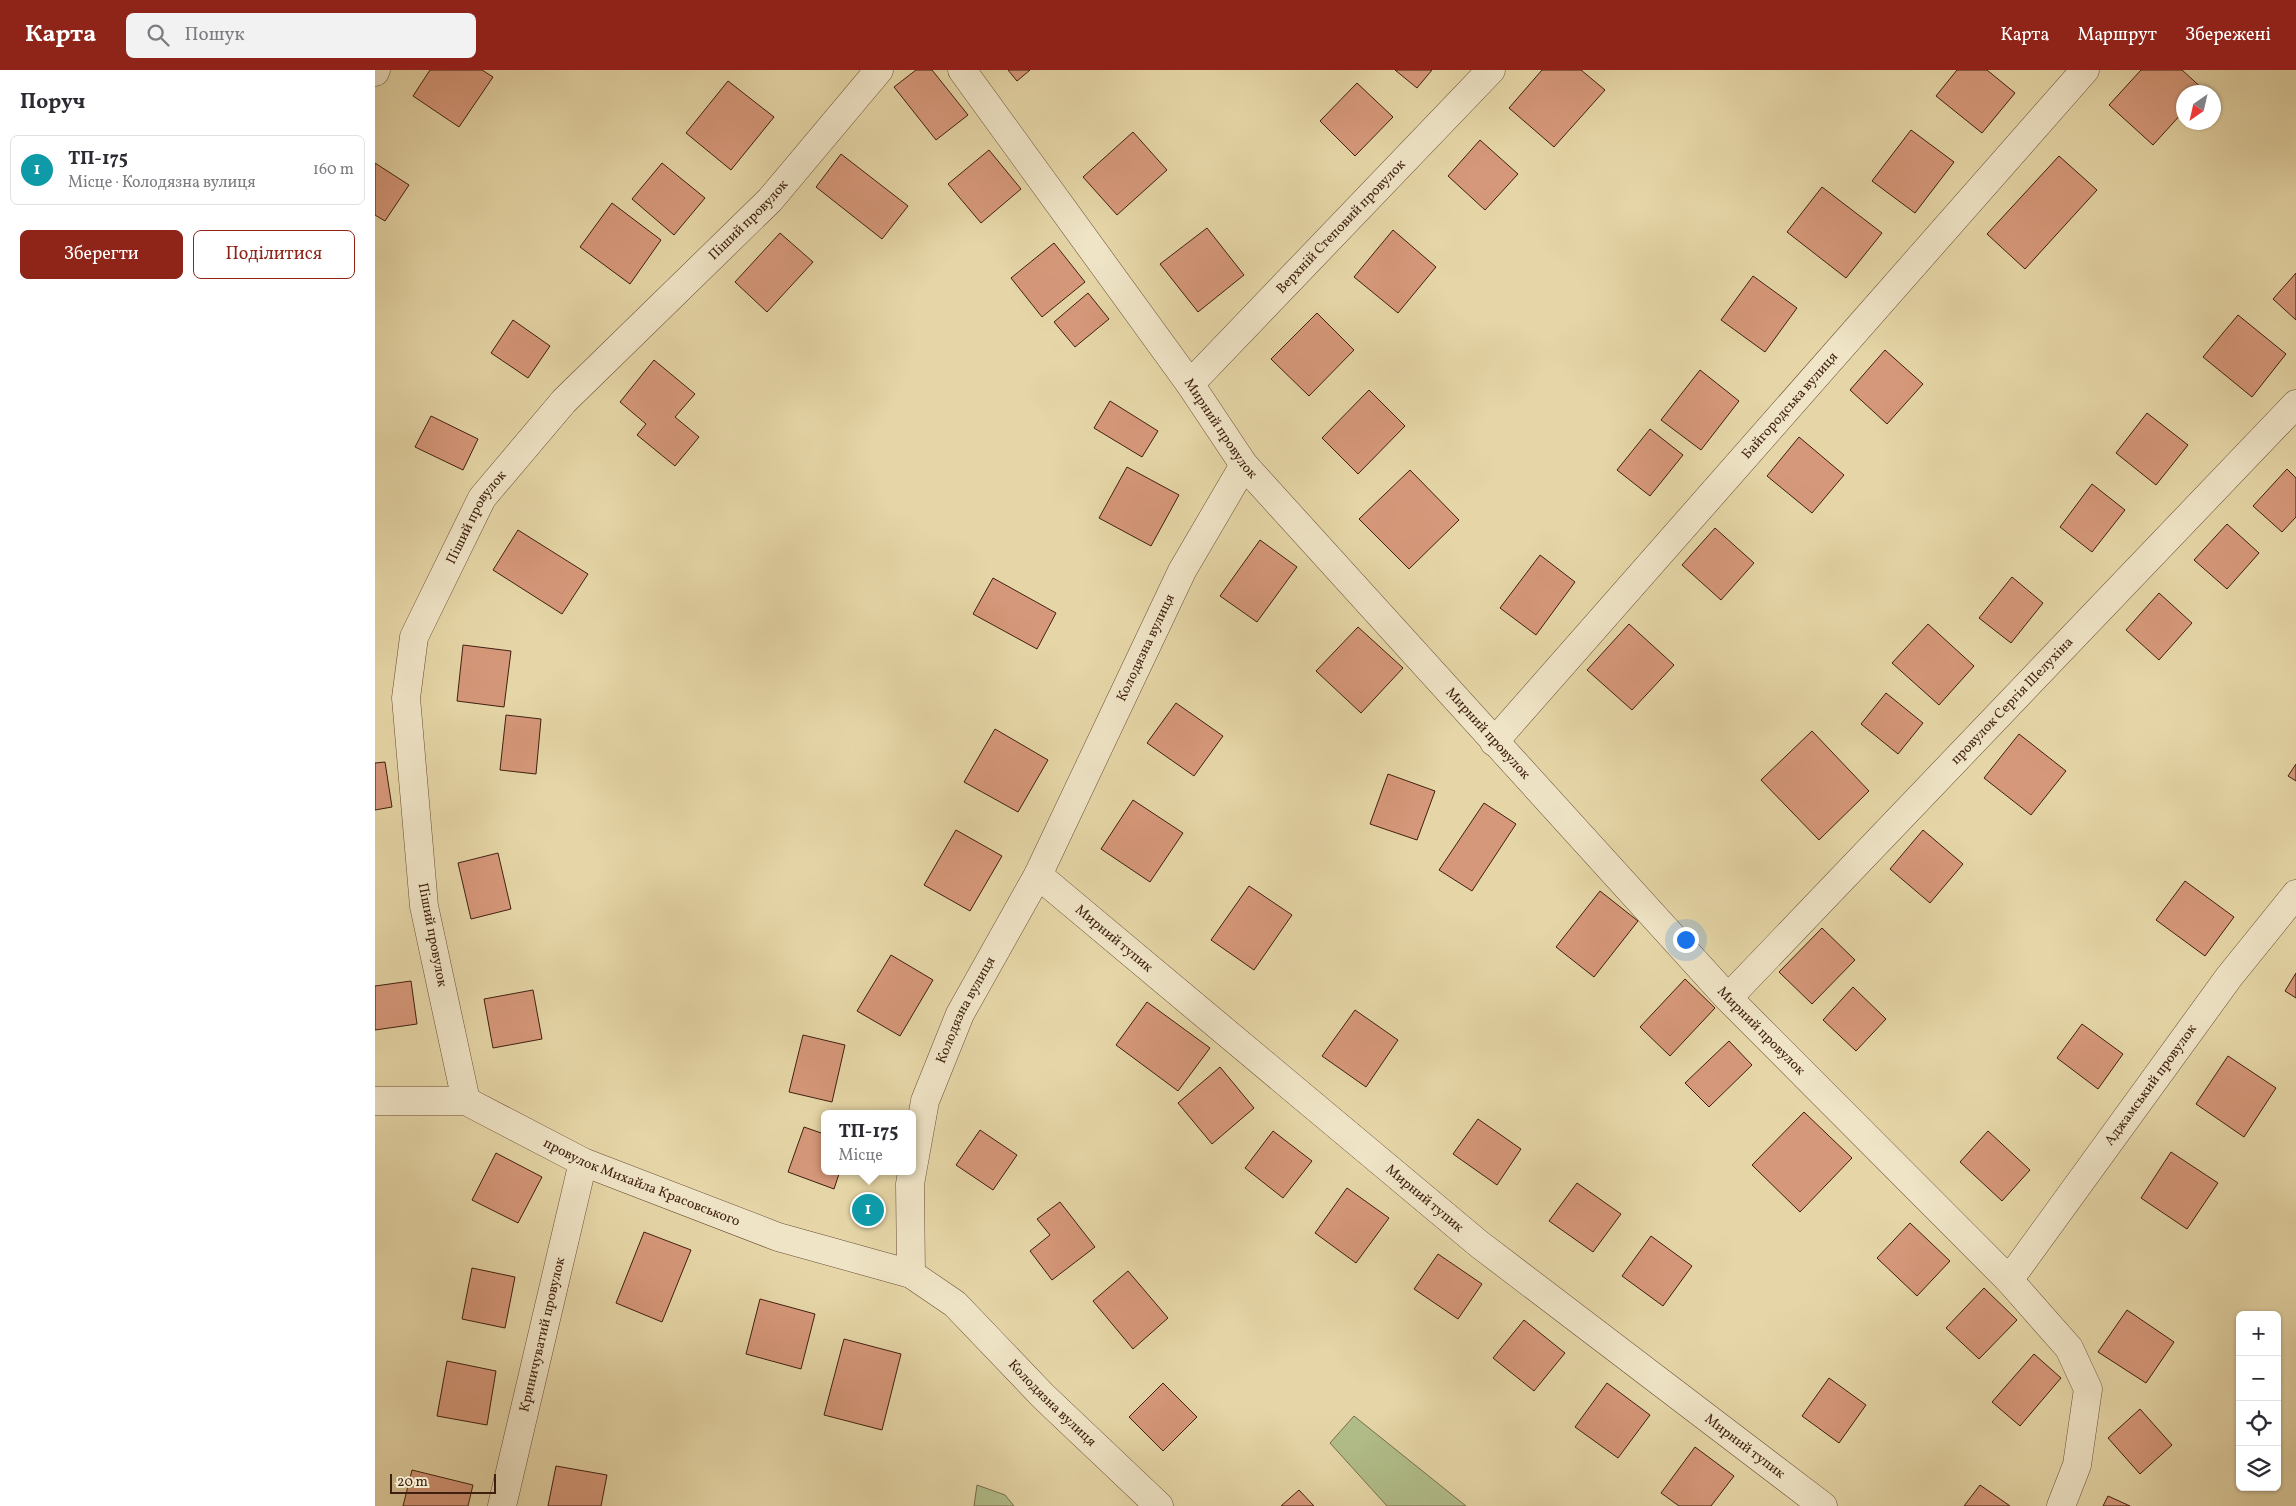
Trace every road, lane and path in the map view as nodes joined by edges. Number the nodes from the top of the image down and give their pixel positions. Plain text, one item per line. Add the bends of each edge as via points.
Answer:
1 (879, 70) edge
2 (962, 70) edge
3 (1491, 70) edge
4 (2085, 70) edge
5 (1190, 384) junction
6 (2296, 404) edge
7 (1244, 465) junction
8 (1494, 742) junction
9 (1038, 875) junction
10 (2296, 894) edge
11 (1728, 998) junction
12 (375, 1101) edge
13 (467, 1101) junction
14 (916, 1151) edge
15 (583, 1162) junction
16 (912, 1175) edge
17 (911, 1274) junction
18 (2009, 1280) junction
19 (503, 1506) edge
20 (1159, 1506) edge
21 (1823, 1506) edge
22 (2061, 1506) edge

1 - 13 street, Піший провулок via 770,200 564,401 482,498 415,637 406,698 424,906
2 - 5 street, Мирний провулок
3 - 5 street, Верхній Степовий провулок
4 - 8 street, Байгородська вулиця
5 - 7 street, Мирний провулок
6 - 11 street, провулок Сергія Шелухіна
7 - 8 street, Мирний провулок
7 - 9 street, Колодязна вулиця via 1182,571
8 - 11 street, Мирний провулок
9 - 14 street, Колодязна вулиця via 960,1014 925,1101
9 - 21 street, Мирний тупик via 1479,1244
10 - 18 street, Аджамський провулок via 2229,977
11 - 18 street, Мирний провулок
12 - 13 street, провулок Михайла Красовського
13 - 15 street, провулок Михайла Красовського
15 - 17 street, провулок Михайла Красовського via 778,1237
15 - 19 street, Криничуватий провулок
16 - 17 street, Колодязна вулиця
17 - 20 street, Колодязна вулиця via 955,1304 1043,1396
18 - 22 street, Мирний провулок via 2069,1348 2088,1388 2077,1466

